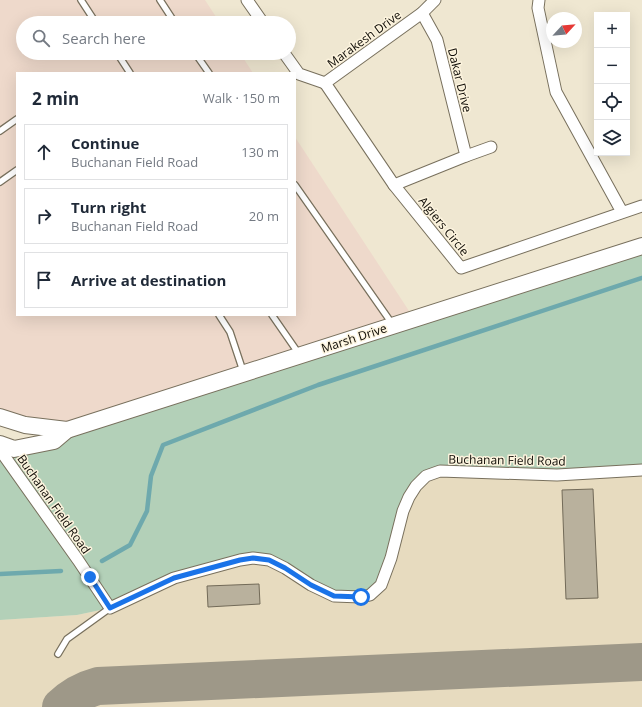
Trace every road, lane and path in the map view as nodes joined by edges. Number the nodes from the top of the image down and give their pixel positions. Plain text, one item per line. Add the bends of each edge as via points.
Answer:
1 (81, 0) edge
2 (160, 0) edge
3 (435, 0) edge
4 (539, 0) edge
5 (253, 2) edge
6 (422, 13) junction
7 (91, 16) edge
8 (170, 16) edge
9 (260, 16) edge
10 (122, 60) edge
11 (200, 60) edge
12 (289, 60) edge
13 (129, 72) edge
14 (208, 72) edge
15 (325, 83) junction
16 (16, 120) edge
17 (0, 131) edge
18 (491, 147) dead end
19 (466, 156) junction
20 (16, 171) edge
21 (0, 182) edge
22 (394, 185) junction
23 (296, 186) edge
24 (642, 206) edge
25 (622, 212) junction
26 (642, 246) edge
27 (220, 316) edge
28 (273, 316) edge
29 (394, 325) junction
30 (300, 355) junction
31 (244, 373) junction
32 (1, 418) edge
33 (67, 430) junction
34 (0, 444) edge
35 (0, 450) edge
36 (642, 470) edge
37 (110, 608) junction
38 (58, 654) dead end

1 - 7 lane
2 - 8 lane
3 - 6 street, Marakesh Drive
4 - 25 street via 538,8 556,92
5 - 9 street
6 - 15 street, Marakesh Drive
6 - 19 street, Dakar Drive via 437,40
10 - 13 lane
11 - 14 lane
12 - 15 street via 299,74
15 - 22 street, Algiers Circle
16 - 17 lane
18 - 19 street
19 - 22 street
20 - 21 lane
22 - 25 street, Algiers Circle via 461,268
23 - 29 lane
24 - 25 street, Algiers Circle
26 - 29 street, Marsh Drive
27 - 31 lane via 230,332
28 - 30 lane
29 - 30 street, Marsh Drive
30 - 31 street, Marsh Drive
31 - 33 street, Marsh Drive
32 - 33 street, Marsh Drive via 25,425
33 - 34 street, Marsh Drive via 54,440 21,448 14,449
35 - 37 street, Buchanan Field Road
36 - 37 street, Buchanan Field Road via 557,475 440,471 426,476 409,498 381,585 370,595 334,596 269,560 253,558 174,578
37 - 38 lane via 67,639

